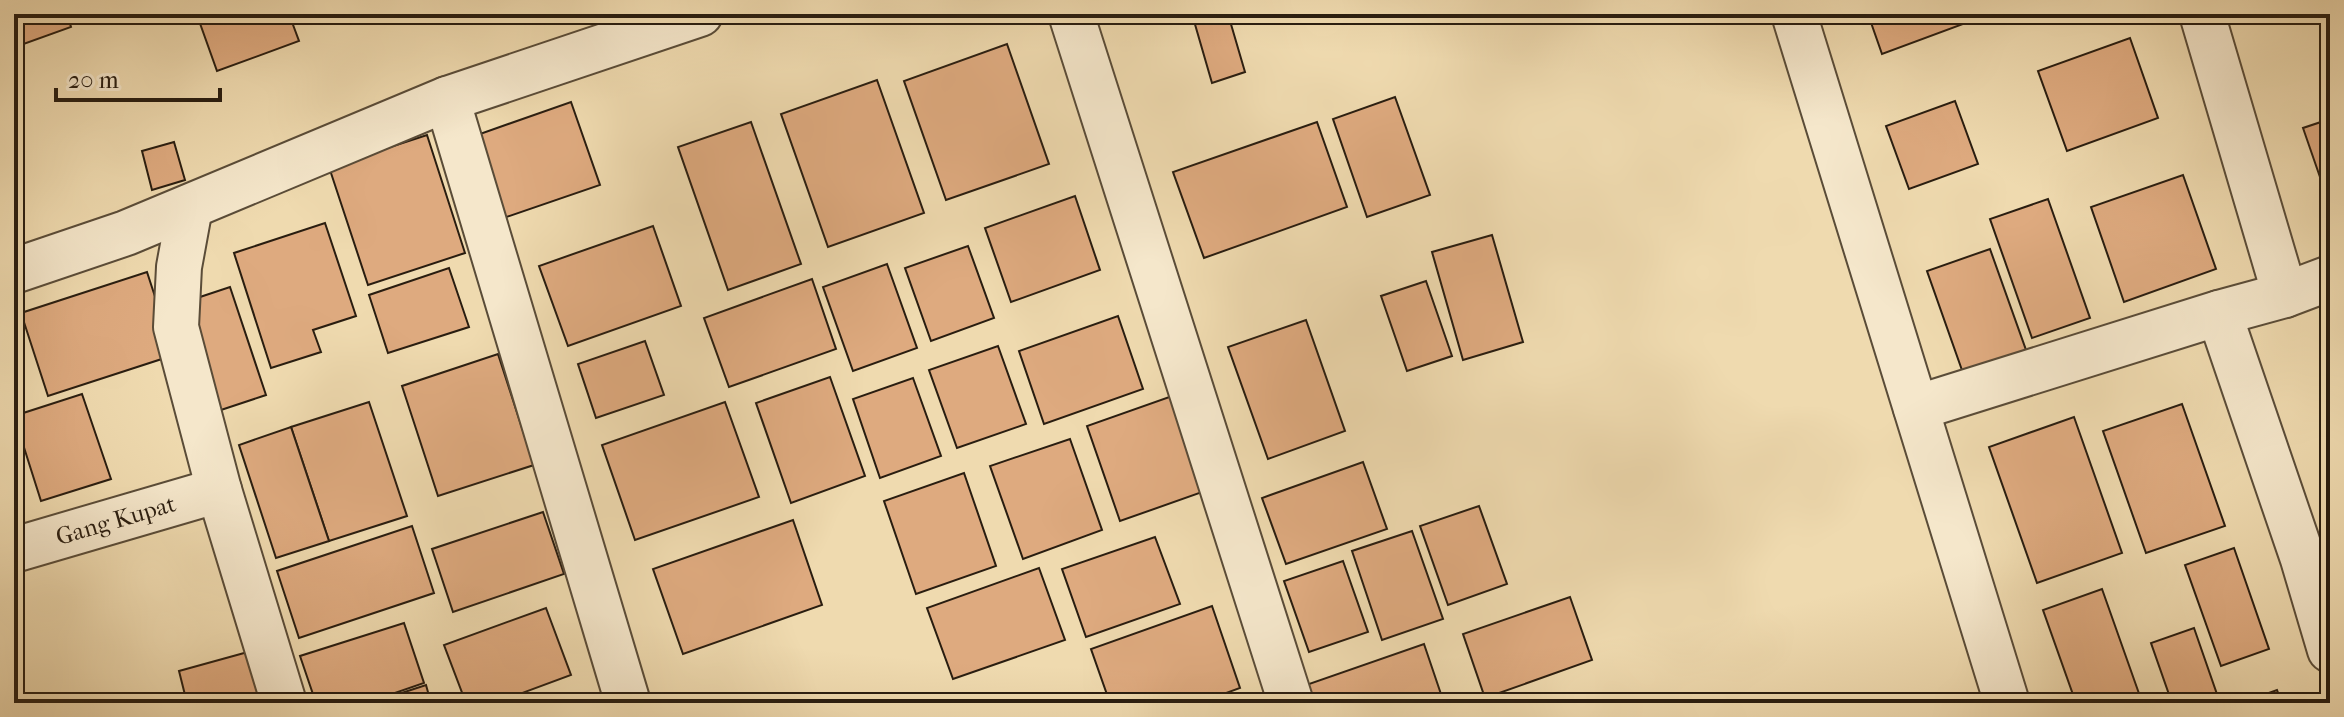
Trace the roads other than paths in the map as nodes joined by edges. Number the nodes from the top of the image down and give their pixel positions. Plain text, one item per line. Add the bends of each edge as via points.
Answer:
1 (700, 14) edge
2 (1071, 14) edge
3 (1794, 14) edge
4 (2202, 14) edge
5 (447, 99) junction
6 (190, 207) junction
7 (14, 271) edge
8 (2330, 278) edge
9 (2285, 295) junction
10 (2219, 313) junction
11 (1916, 408) junction
12 (219, 490) junction
13 (14, 550) edge
14 (2316, 554) edge
15 (2330, 650) edge
16 (284, 703) edge
17 (628, 703) edge
18 (1291, 703) edge
19 (2007, 703) edge

1 - 5 street
2 - 18 street
3 - 11 street
4 - 9 street
5 - 6 street
5 - 17 street
6 - 7 street
6 - 12 street via 176,327
8 - 9 street
9 - 10 street
10 - 11 street
10 - 14 street
11 - 19 street
12 - 13 street, Gang Kupat
12 - 16 street
14 - 15 street

